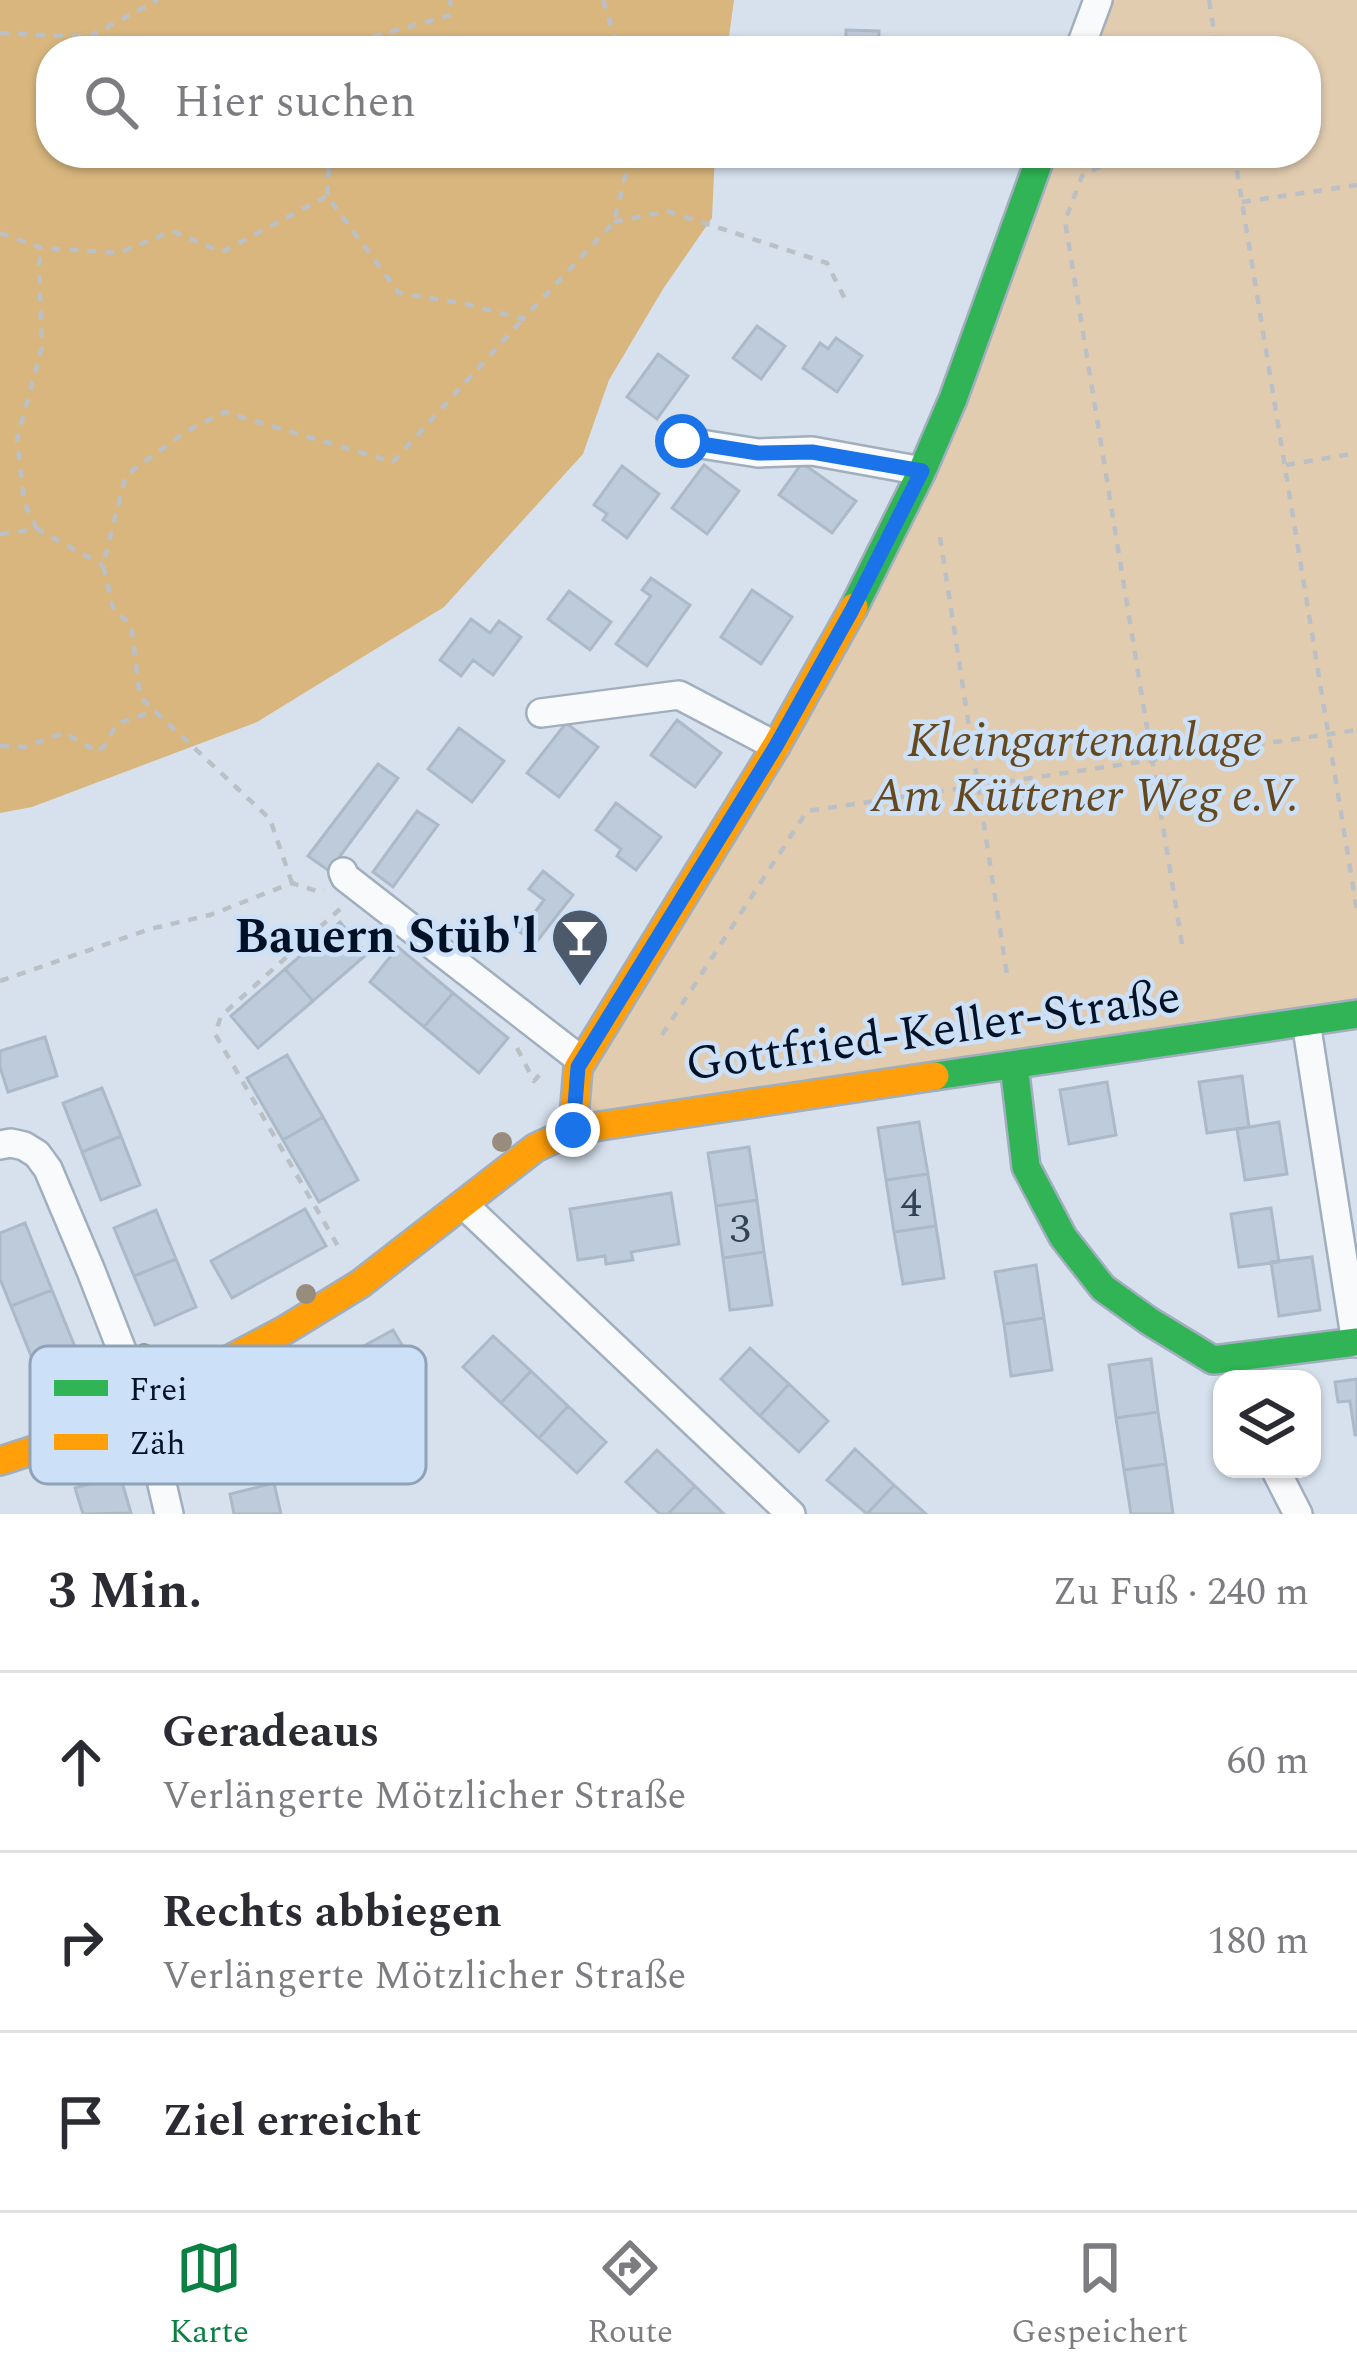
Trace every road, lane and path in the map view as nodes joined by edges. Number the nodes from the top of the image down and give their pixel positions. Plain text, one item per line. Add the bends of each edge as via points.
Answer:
1 (158, 0) edge
2 (450, 0) edge
3 (603, 0) edge
4 (1098, 0) edge
5 (1209, 0) edge
6 (0, 33) edge
7 (66, 36) edge
8 (90, 36) edge
9 (375, 36) edge
10 (614, 36) edge
11 (1085, 36) edge
12 (1215, 36) edge
13 (329, 168) edge
14 (627, 168) edge
15 (1037, 168) edge
16 (1097, 168) edge
17 (1236, 168) edge
18 (1357, 185) edge
19 (327, 196) junction
20 (1241, 202) junction
21 (614, 222) junction
22 (0, 233) edge
23 (42, 248) junction
24 (846, 301) dead end
25 (523, 319) junction
26 (682, 441) dead end
27 (1357, 453) edge
28 (1284, 465) junction
29 (922, 471) junction
30 (37, 529) junction
31 (0, 534) edge
32 (940, 537) dead end
33 (103, 566) junction
34 (155, 711) junction
35 (541, 713) dead end
36 (1357, 730) edge
37 (1328, 734) junction
38 (0, 746) edge
39 (776, 746) junction
40 (1152, 758) junction
41 (979, 784) junction
42 (346, 883) junction
43 (292, 884) junction
44 (1357, 911) edge
45 (1182, 944) dead end
46 (1007, 975) dead end
47 (0, 981) edge
48 (1357, 1014) edge
49 (1306, 1022) junction
50 (662, 1035) dead end
51 (517, 1047) dead end
52 (574, 1055) junction
53 (1014, 1064) junction
54 (573, 1130) junction
55 (0, 1145) edge
56 (463, 1204) junction
57 (360, 1284) junction
58 (1356, 1342) edge
59 (121, 1346) edge
60 (256, 1346) edge
61 (1219, 1370) edge
62 (30, 1451) edge
63 (0, 1461) edge
64 (1280, 1478) edge
65 (162, 1484) edge
66 (169, 1514) edge
67 (791, 1514) edge
68 (1298, 1514) edge

1 - 8 path
2 - 9 path via 451,15
3 - 10 path
4 - 11 street
5 - 12 path
6 - 7 path
13 - 19 path
14 - 21 path
15 - 29 street
16 - 40 path via 1082,176 1065,221
17 - 20 path
18 - 20 path
19 - 23 path via 222,252 172,231 119,253
19 - 25 path via 398,293
20 - 28 path
21 - 24 path via 667,211 809,256 827,263
21 - 25 path
22 - 23 path
23 - 30 path via 42,347 17,439 24,502
25 - 33 path via 393,462 224,412 187,431 126,475
26 - 29 street
27 - 28 path
28 - 37 path
29 - 39 street
30 - 31 path
30 - 33 path
32 - 41 path
33 - 34 path via 114,610 131,624 140,697
34 - 38 path via 116,724 98,752 64,733
34 - 43 path via 270,819
35 - 39 street via 679,695
36 - 37 path
37 - 40 path
37 - 44 path
39 - 52 street
40 - 41 path
40 - 45 path
41 - 46 path
41 - 50 path via 807,811
42 - 43 path via 320,892
42 - 52 street
42 - 57 path via 221,1016 215,1034
43 - 47 path
48 - 49 street, Gottfried-Keller-Straße
49 - 53 street, Gottfried-Keller-Straße
49 - 58 street
51 - 52 path via 534,1081
52 - 54 street
53 - 54 street, Gottfried-Keller-Straße
53 - 61 street via 1026,1167 1063,1237 1103,1288
54 - 56 street via 535,1148
55 - 59 street via 24,1146 48,1169
56 - 57 street
56 - 67 street
57 - 60 street
58 - 61 street
62 - 63 street
64 - 68 street
65 - 66 street

